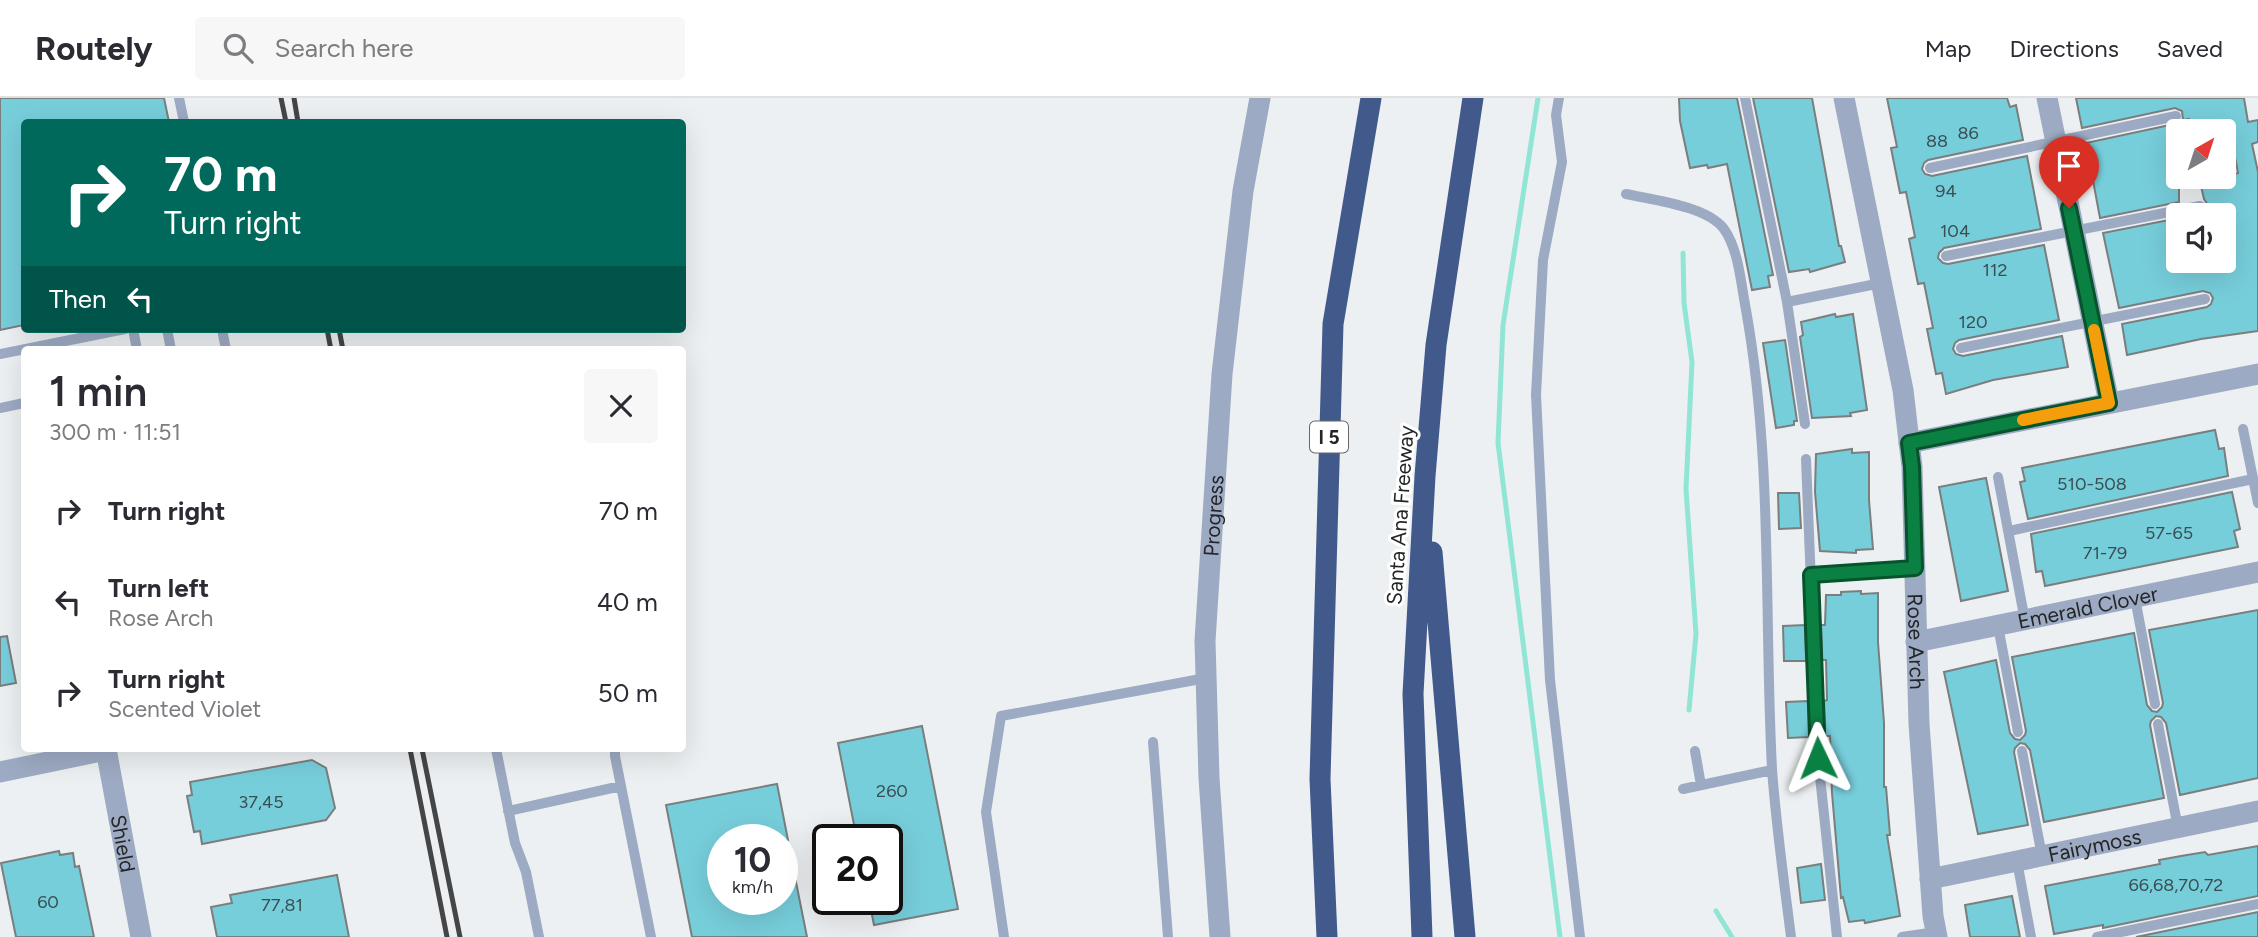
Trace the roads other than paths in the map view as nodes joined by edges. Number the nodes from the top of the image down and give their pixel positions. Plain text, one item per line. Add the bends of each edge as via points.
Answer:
1 (179, 98) edge
2 (1260, 98) edge
3 (1371, 98) edge
4 (1473, 98) edge
5 (1559, 98) edge
6 (1745, 98) edge
7 (1844, 98) edge
8 (2047, 98) edge
9 (2176, 116) dead end
10 (183, 119) edge
11 (2056, 141) junction
12 (1930, 168) dead end
13 (1626, 194) dead end
14 (2166, 213) edge
15 (2074, 231) junction
16 (1946, 256) dead end
17 (1881, 283) junction
18 (2204, 299) dead end
19 (1787, 302) junction
20 (2092, 321) junction
21 (112, 333) edge
22 (74, 345) edge
23 (1961, 348) dead end
24 (21, 351) edge
25 (0, 354) edge
26 (2258, 374) edge
27 (2109, 403) junction
28 (21, 404) edge
29 (0, 408) edge
30 (1805, 424) dead end
31 (2243, 429) dead end
32 (1909, 443) junction
33 (1807, 459) dead end
34 (1425, 476) junction
35 (1998, 477) dead end
36 (2253, 479) junction
37 (2258, 503) edge
38 (2009, 531) junction
39 (1915, 568) junction
40 (2258, 572) edge
41 (1811, 575) junction
42 (2135, 598) junction
43 (2025, 621) junction
44 (1998, 626) junction
45 (1916, 642) junction
46 (1206, 678) junction
47 (2155, 705) dead end
48 (2158, 724) dead end
49 (2018, 732) dead end
50 (1153, 742) dead end
51 (1695, 751) dead end
52 (2022, 751) dead end
53 (92, 752) edge
54 (107, 752) edge
55 (497, 752) edge
56 (615, 752) edge
57 (1772, 769) junction
58 (0, 772) edge
59 (1701, 785) junction
60 (621, 786) junction
61 (1683, 789) dead end
62 (508, 811) junction
63 (2258, 811) edge
64 (2178, 828) junction
65 (2042, 856) junction
66 (2017, 861) junction
67 (1930, 879) junction
68 (1325, 899) junction
69 (2258, 904) edge
70 (1936, 934) edge
71 (141, 937) edge
72 (539, 937) edge
73 (651, 937) edge
74 (1004, 937) edge
75 (1168, 937) edge
76 (1220, 937) edge
77 (1317, 937) edge
78 (1327, 937) edge
79 (1422, 937) edge
80 (1465, 937) edge
81 (1580, 937) edge
82 (1791, 937) edge
83 (1837, 937) edge
84 (1902, 937) edge
85 (2031, 937) edge
86 (2097, 937) edge

1 - 10 lane
2 - 46 street, Progress via 1243,191 1222,374
3 - 68 highway, I 5 via 1333,324 1320,779
4 - 34 highway, Santa Ana Freeway via 1436,345
5 - 81 lane via 1556,115 1562,162 1543,260 1536,395 1550,680
6 - 19 lane
7 - 17 street, Rose Arch
8 - 11 street
9 - 11 lane
11 - 12 lane
11 - 15 street
13 - 57 lane via 1709,216 1731,240 1756,365 1762,439
14 - 15 lane
15 - 16 lane
15 - 20 street
17 - 19 lane
17 - 32 street, Rose Arch
18 - 20 lane
19 - 30 lane
20 - 23 lane
20 - 27 street
21 - 22 lane
24 - 25 lane
26 - 27 street
27 - 32 street
28 - 29 lane
31 - 36 lane
32 - 39 street, Rose Arch
33 - 41 lane
34 - 79 highway, Santa Ana Freeway via 1413,694
34 - 80 highway
35 - 38 lane
36 - 37 lane
36 - 38 lane
38 - 43 lane
39 - 41 lane
39 - 45 street, Rose Arch
40 - 42 street, Emerald Clover
41 - 83 lane via 1818,758
42 - 43 street, Emerald Clover
42 - 47 lane
43 - 44 street, Emerald Clover
44 - 45 street, Emerald Clover
44 - 49 lane
45 - 67 street, Rose Arch
46 - 74 lane via 1001,716 986,812
46 - 76 street, Progress
48 - 64 lane
50 - 75 lane
51 - 59 lane
52 - 65 lane
53 - 58 street
54 - 71 street, Shield
55 - 62 lane
56 - 60 lane
57 - 59 lane
57 - 82 lane
59 - 61 lane
60 - 62 lane
60 - 73 lane
62 - 72 lane
63 - 64 street, Fairymoss
64 - 65 street, Fairymoss
65 - 66 street, Fairymoss
66 - 67 street, Fairymoss
66 - 85 lane
67 - 70 street, Rose Arch
68 - 77 highway
68 - 78 highway, I 5
69 - 86 lane
70 - 84 lane

